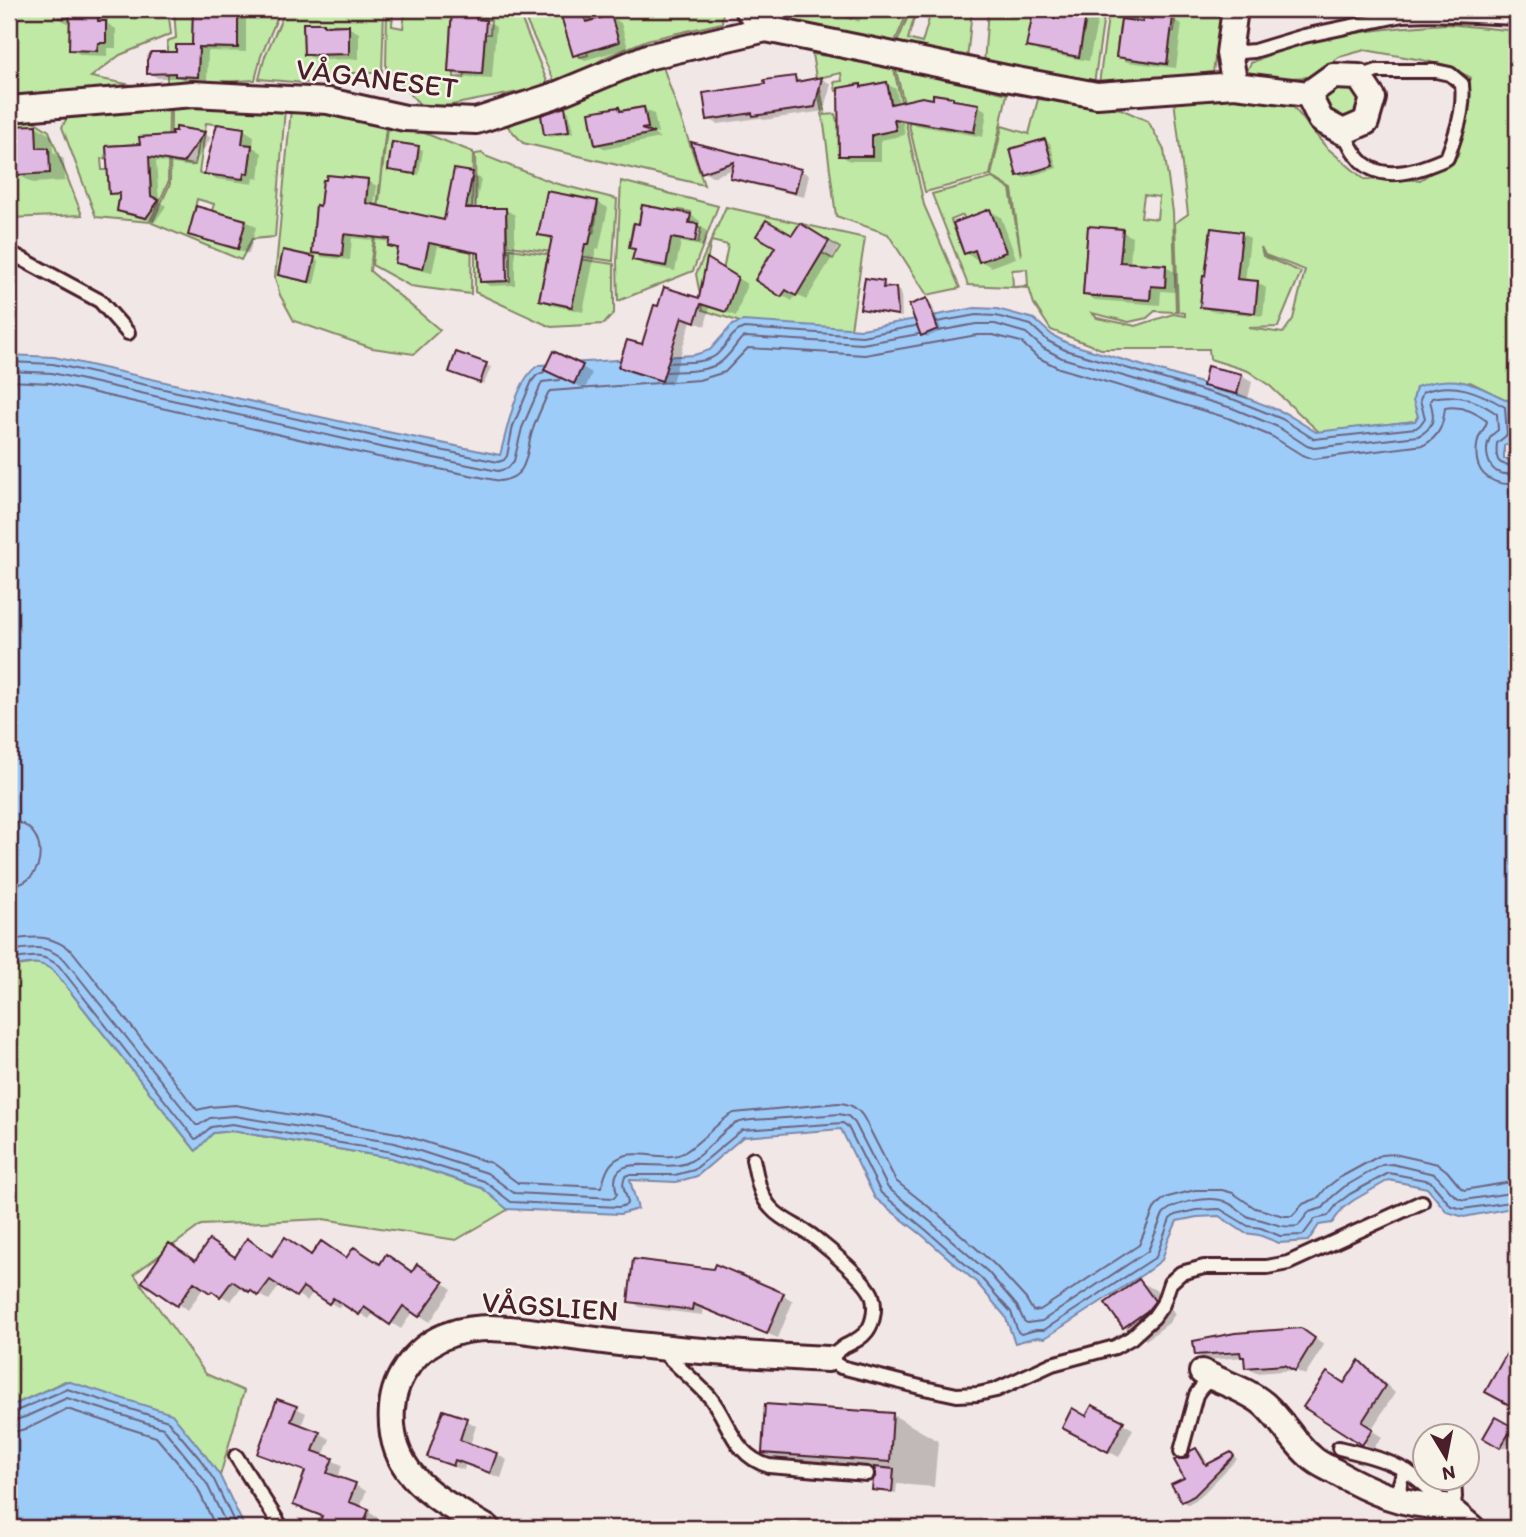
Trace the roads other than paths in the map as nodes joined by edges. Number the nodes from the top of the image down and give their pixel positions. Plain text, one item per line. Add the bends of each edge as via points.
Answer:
1 (747, 9) edge
2 (1235, 9) edge
3 (1517, 18) edge
4 (766, 29) junction
5 (1230, 53) junction
6 (1359, 77) junction
7 (1235, 85) junction
8 (1308, 94) junction
9 (9, 109) edge
10 (1343, 132) junction
11 (9, 251) edge
12 (128, 333) dead end
13 (753, 1159) dead end
14 (1422, 1202) dead end
15 (658, 1347) junction
16 (828, 1359) junction
17 (1209, 1376) joint
18 (1339, 1448) dead end
19 (1181, 1451) dead end
20 (236, 1456) dead end
21 (1407, 1471) junction
22 (867, 1474) dead end
23 (1455, 1492) edge
24 (1404, 1502) junction
25 (1449, 1509) junction
26 (282, 1528) edge
27 (488, 1528) edge
28 (1472, 1528) edge

1 - 4 street
2 - 5 street
3 - 5 lane via 1403,16
4 - 7 street, VÅGANESET via 1097,95
4 - 9 street, VÅGANESET via 647,57 553,96 476,121 405,118 328,101 193,94
5 - 7 street
6 - 8 street via 1333,76
6 - 10 street via 1373,98 1366,122
6 - 10 lane via 1377,71 1450,74 1462,84 1464,100 1457,132 1447,158 1423,169 1390,174 1373,171 1357,158
7 - 8 street, VÅGANESET
8 - 10 street via 1321,120
11 - 12 lane via 100,301
13 - 16 lane via 761,1194 771,1208 814,1237 872,1296 873,1320 868,1330
14 - 16 lane via 1288,1263 1267,1268 1204,1267 1181,1273 1170,1283 1154,1317 1131,1338 1115,1347 1052,1364 996,1390 957,1395 841,1367
15 - 16 street, VÅGSLIEN
15 - 22 lane via 709,1397 736,1442 756,1460 769,1466
15 - 27 street, VÅGSLIEN via 471,1329 435,1341 408,1364 392,1406 391,1429 401,1461 424,1487
17 - 19 lane via 1195,1395
17 - 24 street via 1263,1403 1312,1458
18 - 21 lane
20 - 26 lane
21 - 24 lane via 1399,1486
21 - 25 lane
23 - 25 lane
24 - 25 street
25 - 28 street

